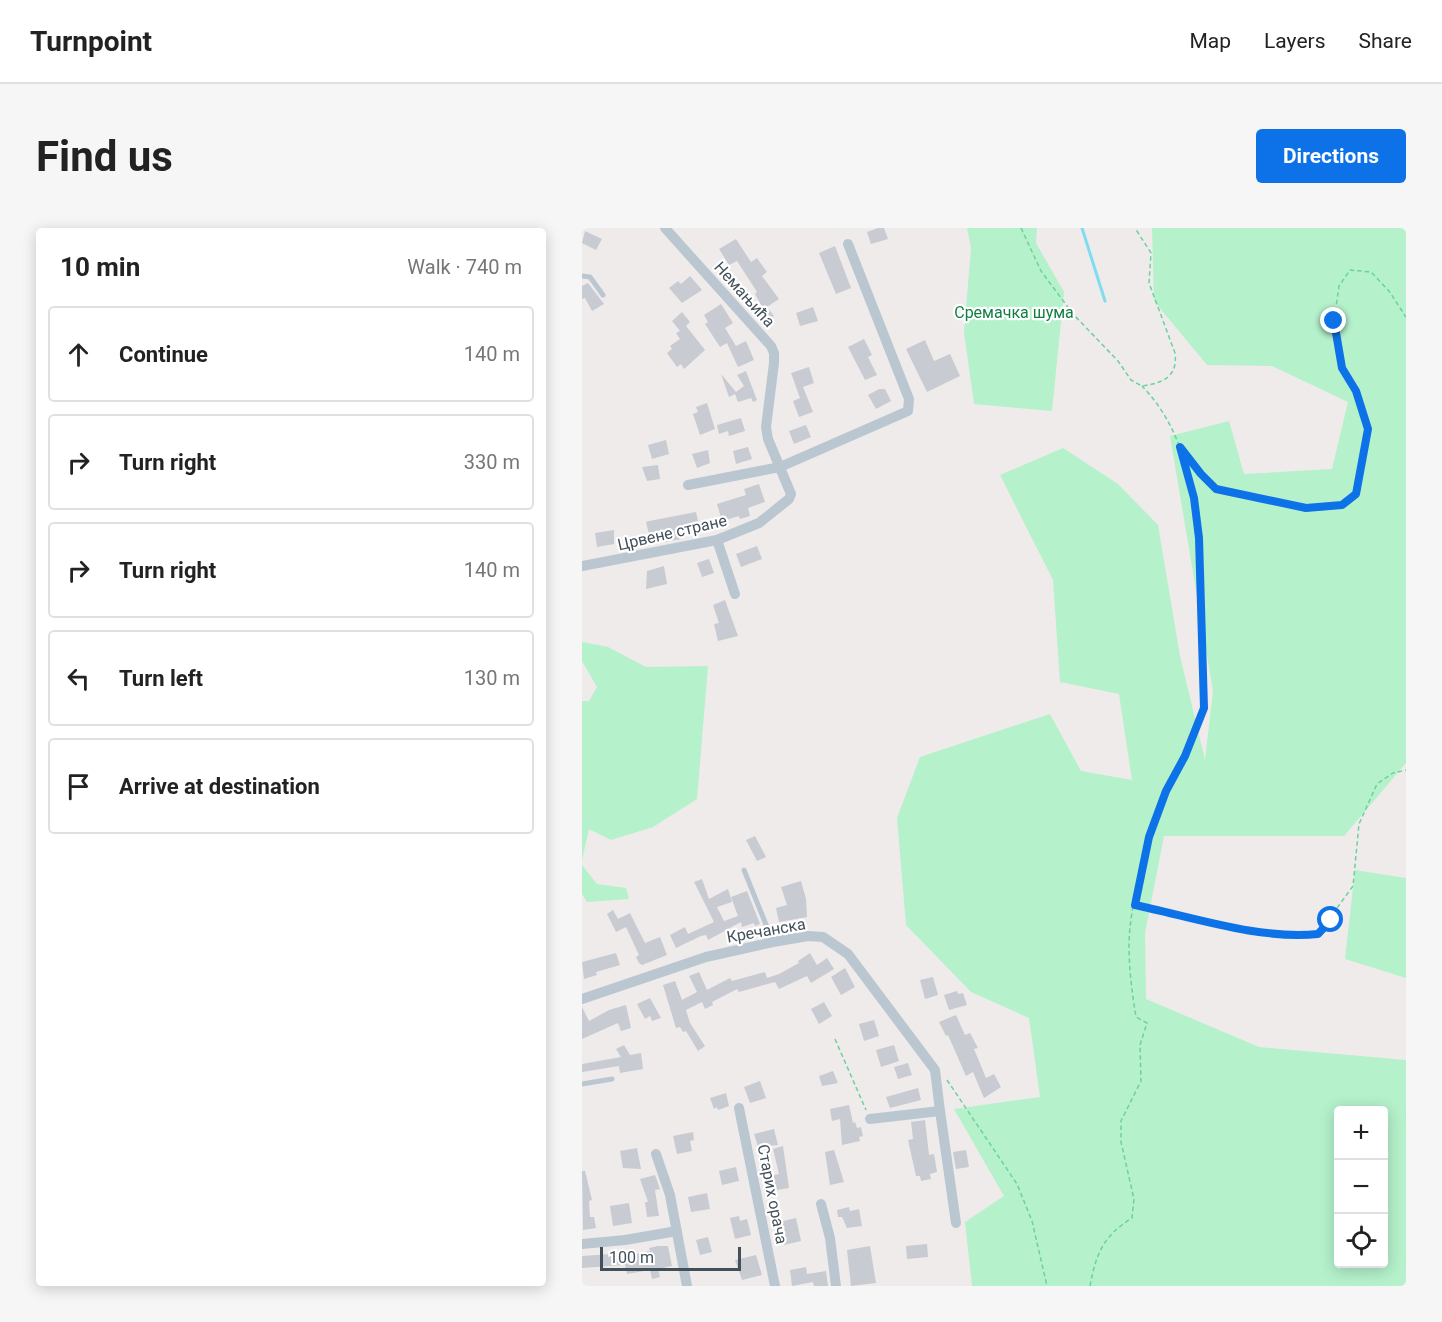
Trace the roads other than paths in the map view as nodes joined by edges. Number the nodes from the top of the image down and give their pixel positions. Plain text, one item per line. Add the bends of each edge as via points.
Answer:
1 (665, 228) edge
2 (848, 244) dead end
3 (582, 276) edge
4 (603, 295) dead end
5 (780, 466) junction
6 (688, 485) dead end
7 (791, 494) joint
8 (717, 540) junction
9 (582, 566) edge
10 (735, 594) dead end
11 (744, 870) dead end
12 (773, 942) junction
13 (582, 999) edge
14 (612, 1078) dead end
15 (582, 1084) edge
16 (739, 1108) dead end
17 (940, 1111) junction
18 (870, 1119) road end
19 (656, 1154) dead end
20 (821, 1204) dead end
21 (956, 1223) dead end
22 (677, 1231) junction
23 (582, 1244) edge
24 (687, 1286) edge
25 (775, 1286) edge
26 (836, 1286) edge

1 - 5 street, Немањића via 771,346 774,363 766,427
2 - 5 street via 909,399 908,411
3 - 4 lane via 590,278
5 - 6 street
5 - 7 street, Немањића
7 - 8 street, Црвене стране via 759,524
8 - 9 street, Црвене стране
8 - 10 street
11 - 12 lane
12 - 13 street, Кречанска via 683,963
12 - 17 street, Кречанска via 823,937 848,954 936,1070
14 - 15 lane
16 - 25 street, Старих орача
17 - 18 street
17 - 21 street
19 - 22 street via 666,1179
20 - 26 street
22 - 23 street
22 - 24 street

